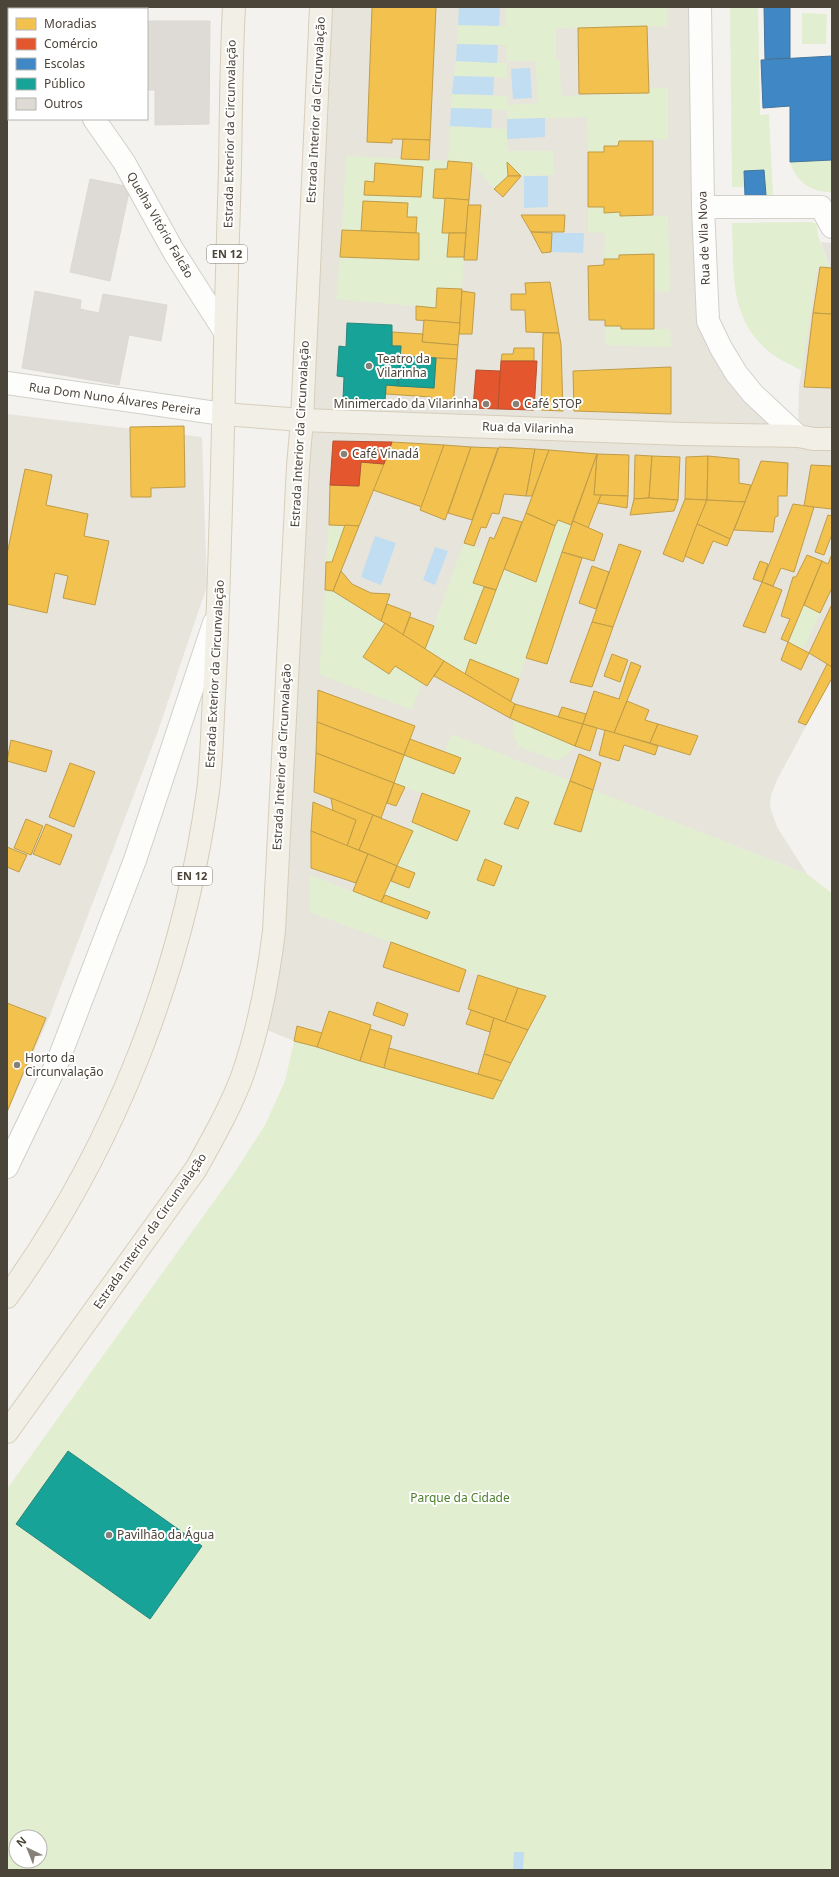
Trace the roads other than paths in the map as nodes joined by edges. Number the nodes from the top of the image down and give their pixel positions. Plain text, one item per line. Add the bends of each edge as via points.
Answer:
1 (234, 7) edge
2 (321, 7) edge
3 (700, 7) edge
4 (95, 120) edge
5 (827, 204) edge
6 (703, 207) junction
7 (832, 227) edge
8 (225, 332) junction
9 (7, 383) edge
10 (223, 414) junction
11 (302, 420) junction
12 (798, 436) junction
13 (832, 439) edge
14 (219, 609) junction
15 (7, 1167) edge
16 (7, 1296) edge
17 (7, 1432) edge

1 - 8 main road, Estrada Exterior da Circunvalação / EN 12
2 - 11 main road, Estrada Interior da Circunvalação
3 - 6 street, Rua de Vila Nova
4 - 8 street, Quelha Vitório Falcão via 124,162 174,252
5 - 6 street
5 - 7 street
6 - 12 street, Rua de Vila Nova via 708,321 721,348 749,389
8 - 10 main road, Estrada Exterior da Circunvalação / EN 12
9 - 10 street, Rua Dom Nuno Álvares Pereira
10 - 11 main road, Rua da Vilarinha
10 - 14 main road, Estrada Exterior da Circunvalação / EN 12
11 - 12 main road, Rua da Vilarinha
11 - 17 main road, Estrada Interior da Circunvalação via 274,931 270,969 258,1026 242,1075 222,1122 196,1169
12 - 13 main road, Rua da Vilarinha
14 - 15 street via 135,860 58,1061
14 - 16 main road, Estrada Exterior da Circunvalação / EN 12 via 208,788 185,912 164,987 108,1125 72,1197

